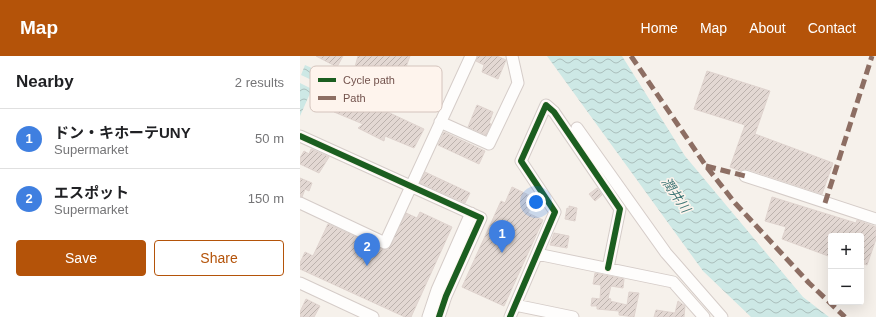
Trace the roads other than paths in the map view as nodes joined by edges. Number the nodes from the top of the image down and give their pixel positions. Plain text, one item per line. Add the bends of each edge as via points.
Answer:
1 (471, 56) edge
2 (512, 56) edge
3 (440, 122) junction
4 (577, 128) dead end
5 (300, 136) edge
6 (745, 176) dead end
7 (411, 186) junction
8 (300, 203) edge
9 (476, 216) junction
10 (876, 219) edge
11 (537, 254) junction
12 (608, 268) junction
13 (300, 283) edge
14 (515, 305) junction
15 (359, 314) edge
16 (373, 317) edge
17 (428, 317) edge
18 (439, 317) edge
19 (510, 317) edge
20 (573, 317) edge
21 (704, 317) edge
22 (722, 317) edge

1 - 3 street
2 - 3 street via 518,83 490,144
3 - 7 street
4 - 22 street via 666,253
5 - 7 street
6 - 10 street
7 - 8 street via 384,243
7 - 9 street
9 - 17 street via 437,290
9 - 18 street
11 - 12 street
11 - 12 street via 555,212 521,161 546,105 554,112 620,209
11 - 14 street
12 - 21 street via 673,282
13 - 15 street
14 - 19 street
14 - 20 street
15 - 16 street

